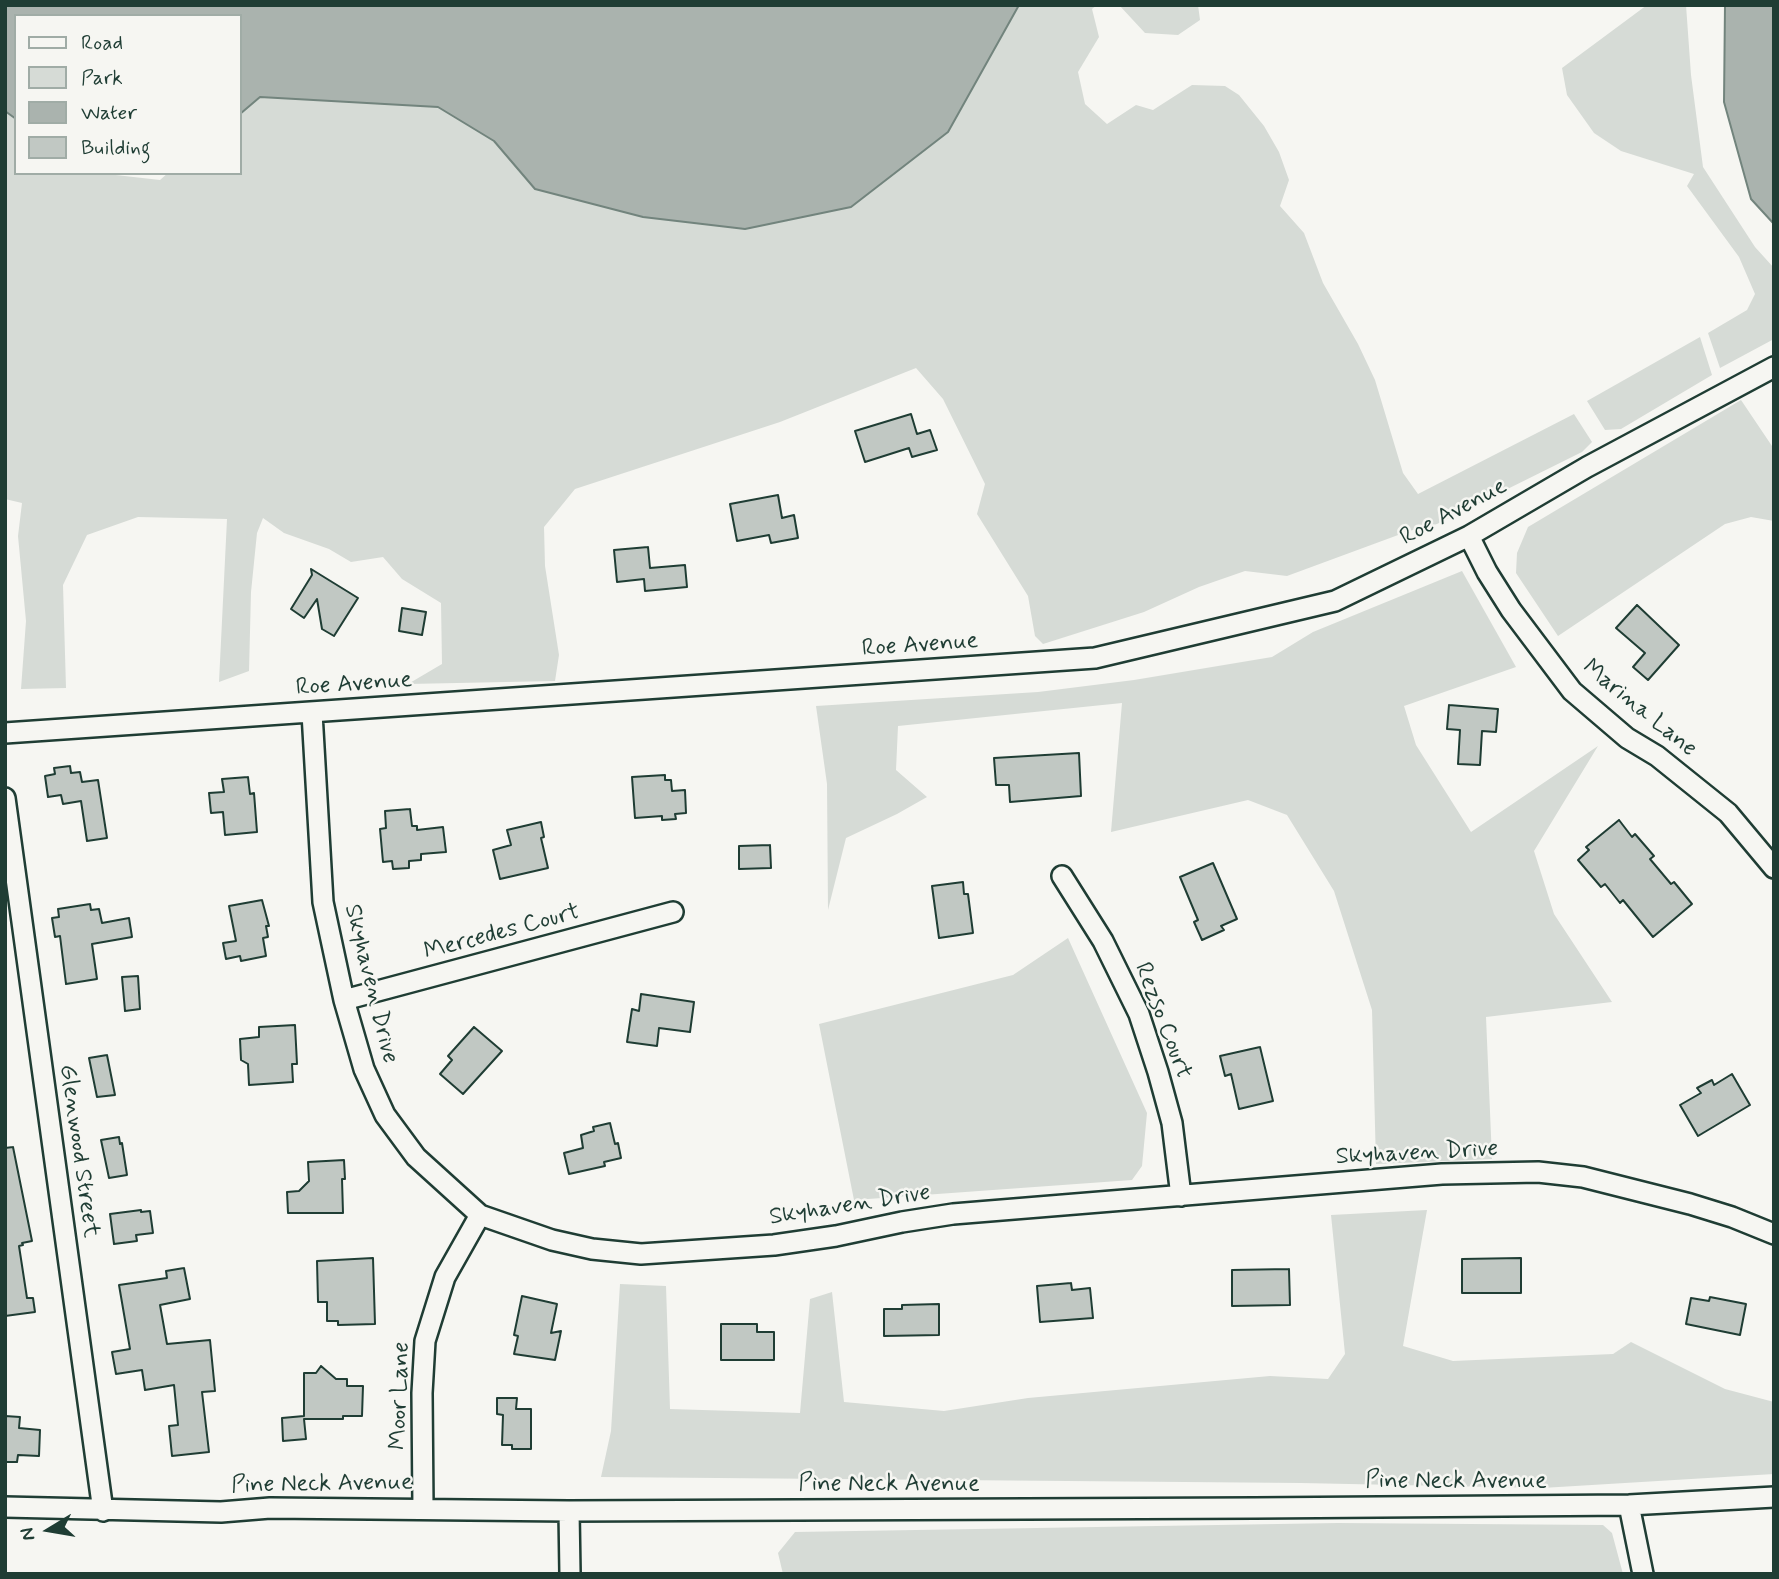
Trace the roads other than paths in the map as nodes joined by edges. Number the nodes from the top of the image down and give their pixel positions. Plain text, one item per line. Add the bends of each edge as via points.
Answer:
1 (1774, 367) edge
2 (1469, 536) junction
3 (312, 713) junction
4 (5, 733) edge
5 (5, 798) edge
6 (1774, 868) edge
7 (1062, 876) dead end
8 (673, 912) dead end
9 (344, 1000) junction
10 (1181, 1196) junction
11 (480, 1215) junction
12 (1774, 1234) edge
13 (1774, 1497) edge
14 (1629, 1505) junction
15 (5, 1507) edge
16 (424, 1508) junction
17 (103, 1511) junction
18 (569, 1511) junction
19 (570, 1574) edge
20 (1643, 1574) edge

1 - 2 street, Roe Avenue
2 - 3 street, Roe Avenue via 1335,601 1095,658
2 - 6 street, Marina Lane via 1511,610 1572,691 1728,813
3 - 4 street, Roe Avenue
3 - 9 street, Skyhaven Drive via 323,902
5 - 17 street, Glenwood Street
7 - 10 street, Rezso Court via 1103,942 1139,1014 1172,1123
8 - 9 street, Mercedes Court
9 - 11 street, Skyhaven Drive via 364,1069 385,1115 416,1157
10 - 11 street, Skyhaven Drive via 953,1214 774,1245 641,1254 552,1240
10 - 12 street, Skyhaven Drive via 1442,1174 1538,1172 1583,1177 1690,1204
11 - 16 street, Moor Lane via 444,1278 425,1340
13 - 14 street, Pine Neck Avenue
14 - 18 street, Pine Neck Avenue
14 - 20 street
15 - 17 street, Pine Neck Avenue
16 - 17 street, Pine Neck Avenue
16 - 18 street, Pine Neck Avenue
18 - 19 street

